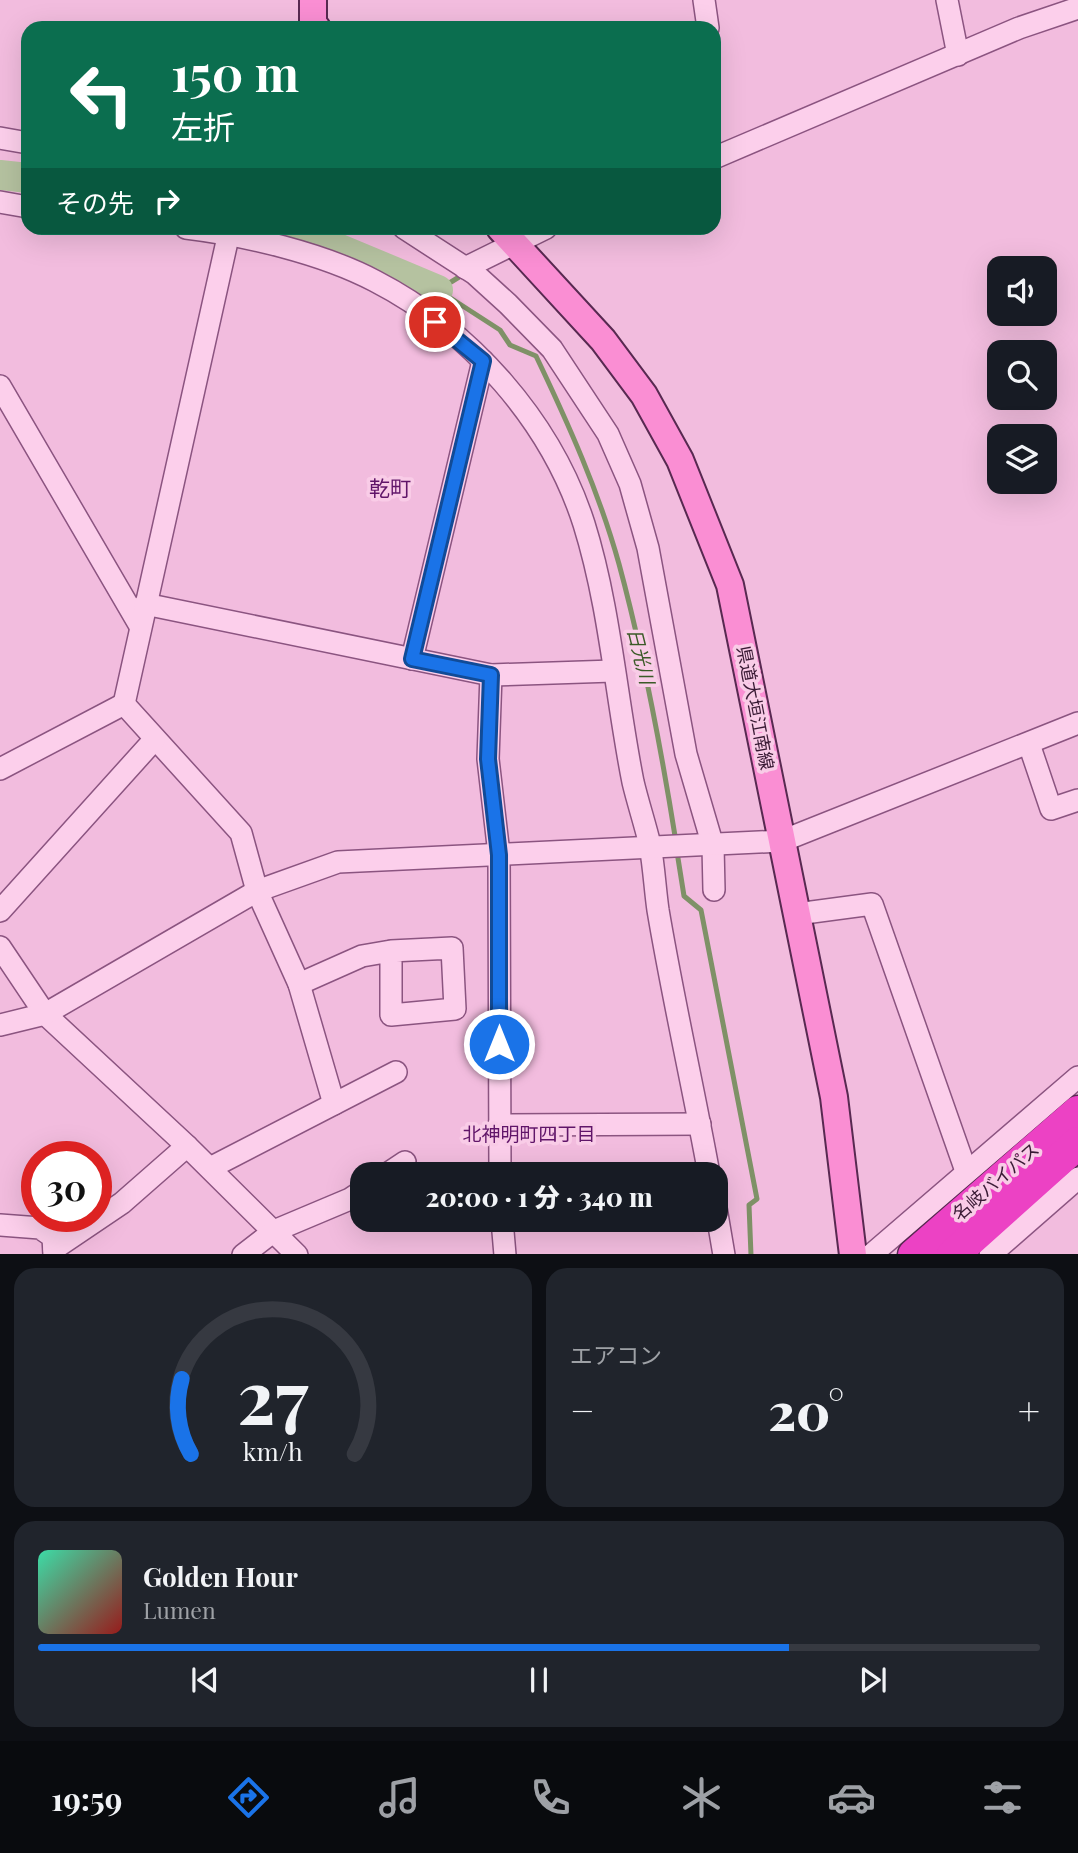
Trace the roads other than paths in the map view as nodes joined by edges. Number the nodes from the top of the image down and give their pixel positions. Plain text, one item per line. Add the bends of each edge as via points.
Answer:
1 (704, 0) edge
2 (947, 0) edge
3 (1078, 8) edge
4 (707, 21) edge
5 (958, 55) junction
6 (0, 138) edge
7 (21, 142) edge
8 (721, 155) edge
9 (0, 202) edge
10 (21, 206) edge
11 (228, 235) edge
12 (245, 235) edge
13 (415, 235) edge
14 (507, 235) edge
15 (465, 268) junction
16 (483, 361) junction
17 (0, 386) edge
18 (145, 604) junction
19 (140, 626) junction
20 (412, 659) junction
21 (613, 671) junction
22 (491, 675) junction
23 (124, 704) junction
24 (1078, 723) edge
25 (154, 740) junction
26 (1029, 744) junction
27 (0, 769) edge
28 (1078, 800) edge
29 (782, 841) junction
30 (652, 846) junction
31 (709, 846) junction
32 (499, 855) junction
33 (714, 890) dead end
34 (257, 891) junction
35 (0, 911) edge
36 (797, 914) junction
37 (0, 947) edge
38 (391, 951) dead end
39 (299, 984) junction
40 (45, 1014) junction
41 (0, 1025) edge
42 (396, 1072) dead end
43 (1078, 1077) edge
44 (334, 1104) junction
45 (1078, 1112) edge
46 (700, 1124) junction
47 (499, 1125) junction
48 (1078, 1143) edge
49 (187, 1146) junction
50 (500, 1162) edge
51 (707, 1162) edge
52 (210, 1168) junction
53 (966, 1171) junction
54 (1078, 1178) edge
55 (350, 1196) edge
56 (0, 1225) edge
57 (274, 1231) junction
58 (503, 1232) edge
59 (720, 1232) edge
60 (54, 1252) edge
61 (244, 1254) edge
62 (296, 1254) edge
63 (505, 1254) edge
64 (724, 1254) edge
65 (853, 1254) edge
66 (872, 1254) edge
67 (915, 1254) edge
68 (954, 1254) edge
69 (993, 1254) edge

1 - 4 street
2 - 5 street
3 - 5 street
5 - 8 street
6 - 7 street
9 - 10 street
11 - 18 street
12 - 16 street via 375,281
13 - 15 street
14 - 15 street
14 - 29 main road, 県道大垣江南線 via 603,340 644,395 680,460 730,585
15 - 31 street via 552,349 608,434 630,484 648,548 686,754
16 - 20 street
16 - 21 street via 528,414 567,481 589,547
17 - 19 street
18 - 19 street
18 - 20 street
19 - 23 street
20 - 22 street
21 - 22 street
21 - 30 street via 634,784
22 - 32 street via 488,759
23 - 25 street
23 - 27 street
24 - 26 street
25 - 34 street via 241,833
25 - 35 street
26 - 28 street via 1051,809
26 - 29 street
29 - 31 street
29 - 36 main road, 県道大垣江南線
30 - 31 street
30 - 32 street
30 - 46 street via 658,909
31 - 33 street
32 - 34 street via 338,862
32 - 47 street
34 - 39 street
34 - 40 street
36 - 53 street via 872,904
36 - 65 main road, 県道大垣江南線 via 834,1097
37 - 40 street
38 - 39 street via 362,956
39 - 44 street
40 - 41 street
40 - 49 street
42 - 44 street
43 - 53 street
44 - 52 street
45 - 67 highway, 名岐バイパス
46 - 47 street
46 - 51 street
47 - 50 street
48 - 68 highway, 名岐バイパス
49 - 52 street
49 - 60 street via 122,1203
52 - 57 street
53 - 66 street
54 - 69 street
55 - 57 street
56 - 60 street via 40,1228 53,1237
57 - 61 street
57 - 62 street
58 - 63 street
59 - 64 street

